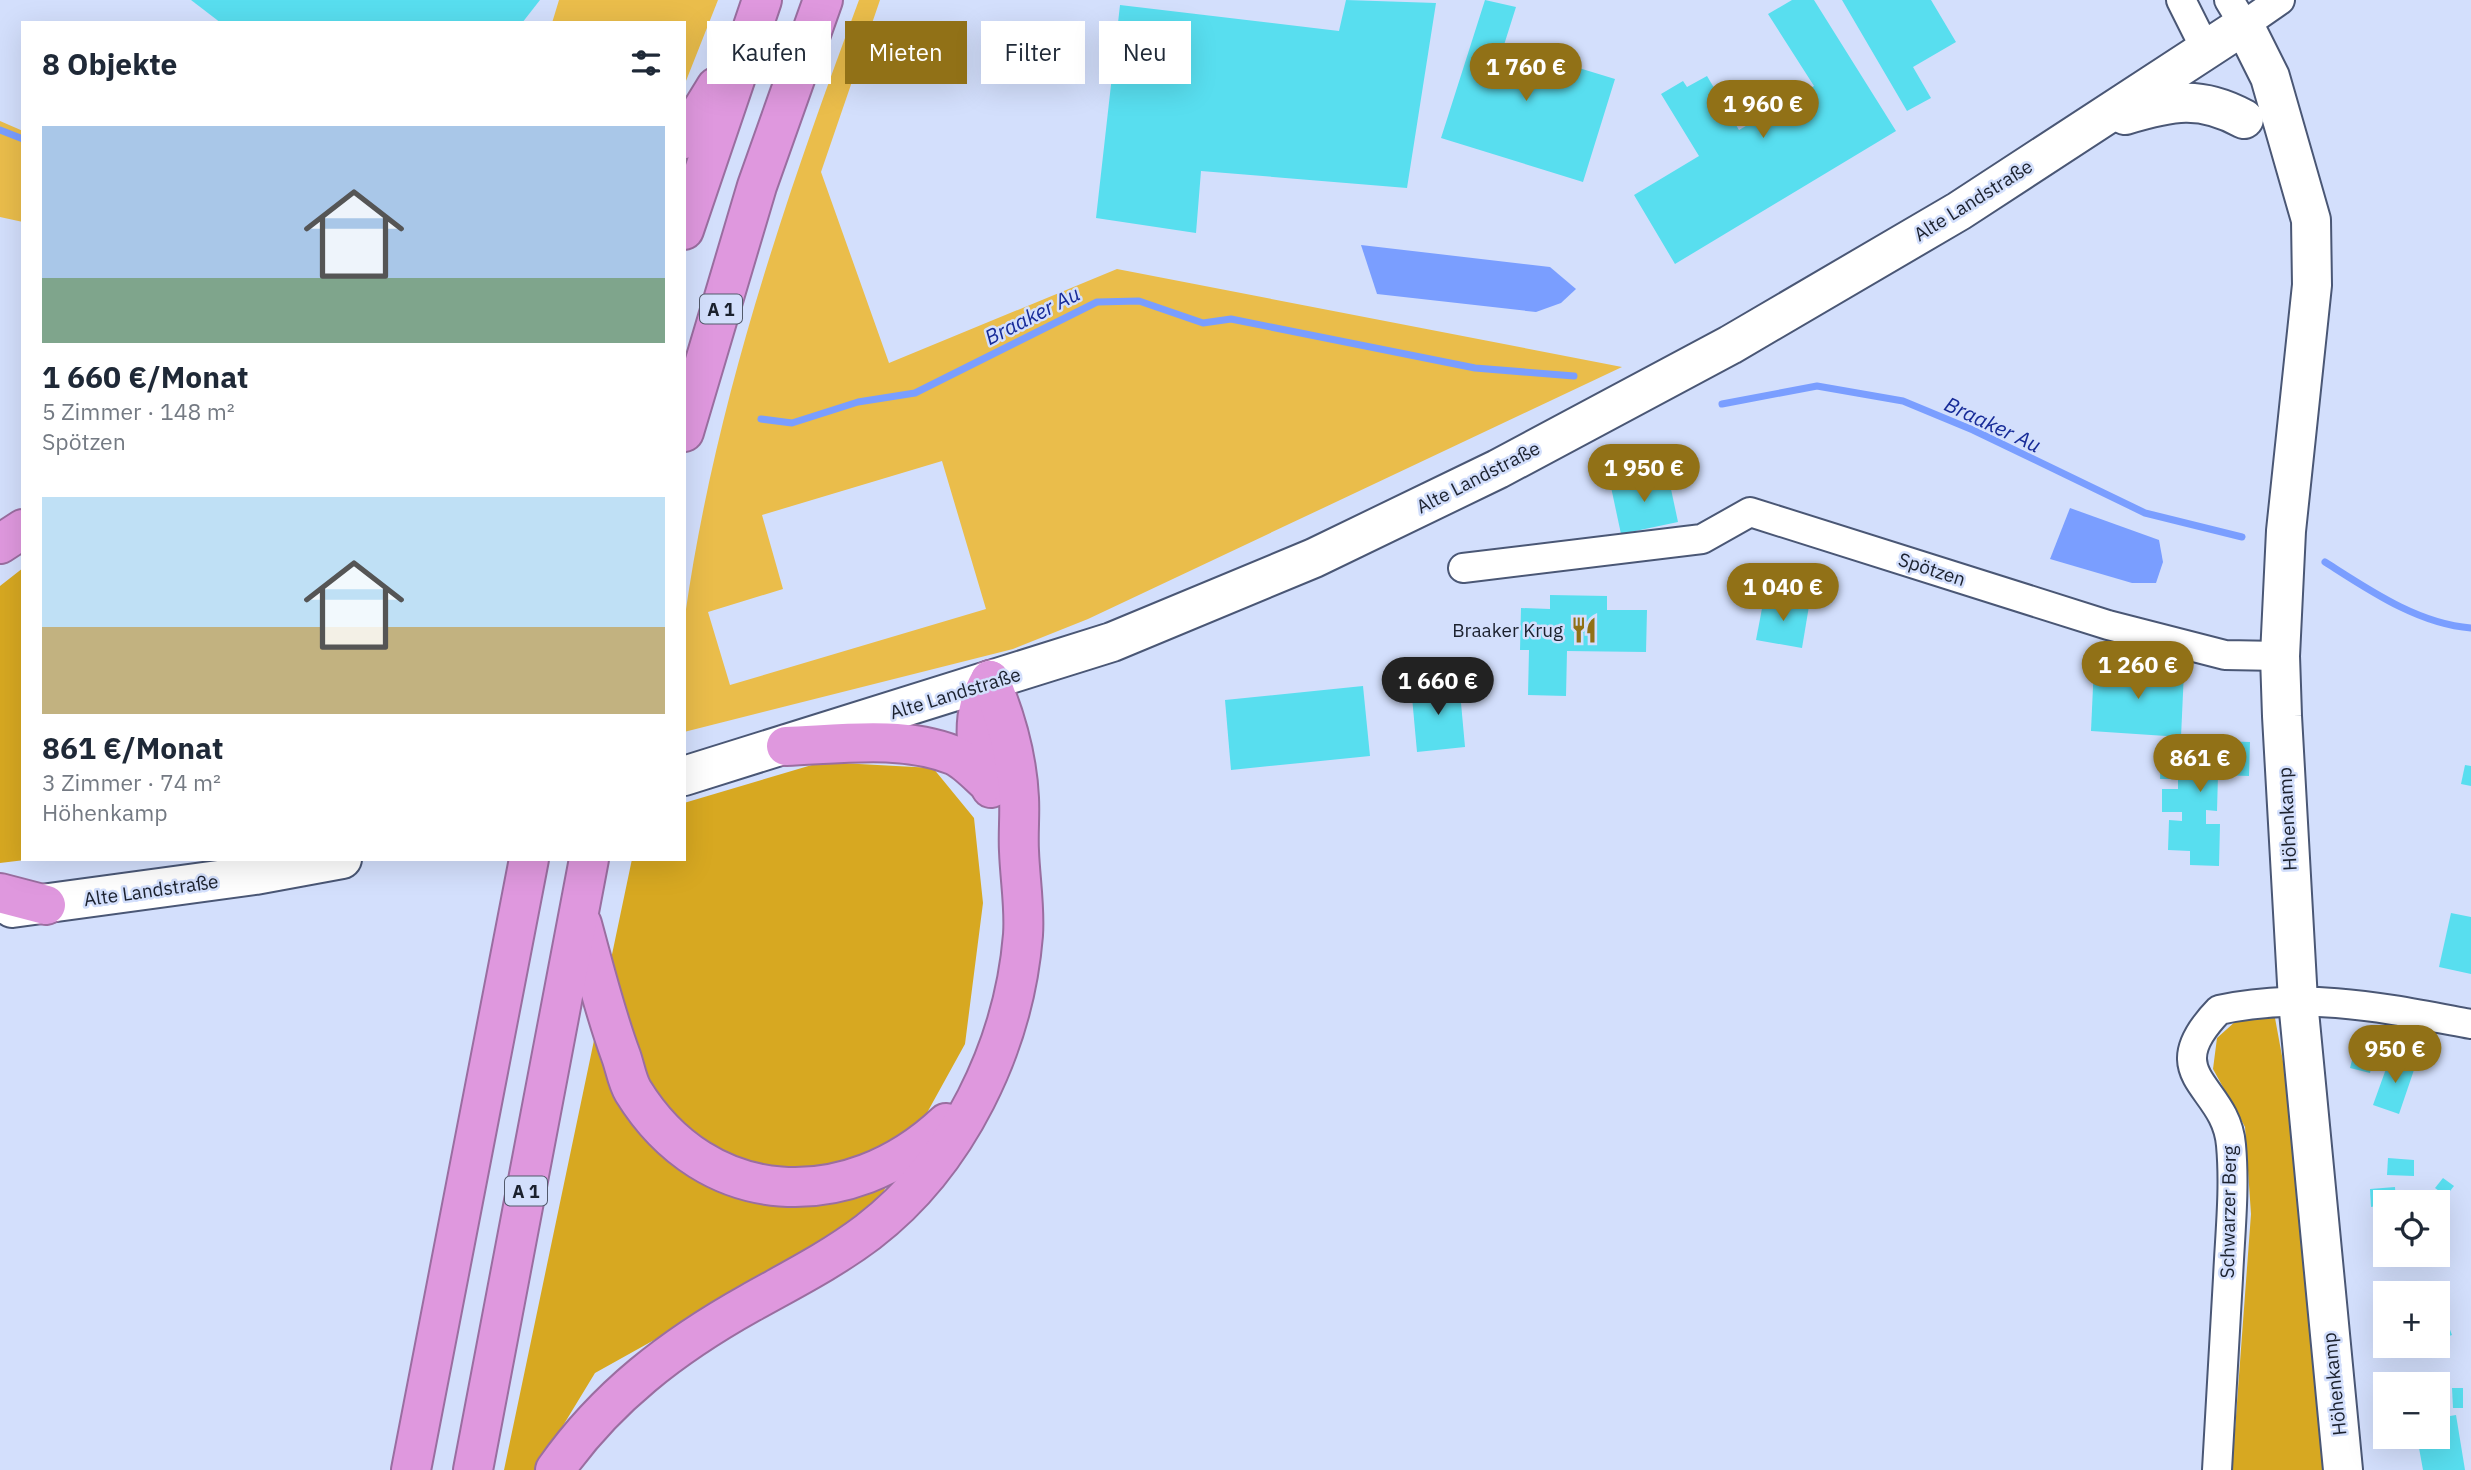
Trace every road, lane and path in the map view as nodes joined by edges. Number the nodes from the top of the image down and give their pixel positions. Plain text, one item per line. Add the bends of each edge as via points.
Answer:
1 (823, 0) edge
2 (2181, 0) edge
3 (2280, 0) edge
4 (2236, 12) edge
5 (757, 14) edge
6 (2206, 50) junction
7 (2244, 119) junction
8 (2091, 127) junction
9 (686, 136) edge
10 (2297, 170) junction
11 (686, 224) edge
12 (686, 425) edge
13 (21, 530) edge
14 (0, 544) edge
15 (1463, 568) dead end
16 (2280, 656) junction
17 (990, 680) junction
18 (786, 746) junction
19 (686, 775) edge
20 (987, 782) junction
21 (1019, 850) junction
22 (331, 861) edge
23 (529, 861) edge
24 (589, 861) edge
25 (0, 893) edge
26 (46, 905) junction
27 (0, 909) edge
28 (579, 913) junction
29 (2298, 1001) junction
30 (2471, 1024) edge
31 (976, 1096) junction
32 (411, 1470) edge
33 (472, 1470) edge
34 (555, 1470) edge
35 (2217, 1470) edge
36 (2343, 1470) edge

1 - 12 highway, A 1 via 757,186
2 - 6 street
3 - 4 street, Alte Landstraße
4 - 6 main road, Alte Landstraße
4 - 10 main road, Höhenkamp via 2270,77
5 - 9 highway
5 - 11 highway
6 - 7 main road
6 - 8 main road, Alte Landstraße
7 - 8 main road via 2220,106 2174,102
7 - 10 main road
8 - 17 main road, Alte Landstraße via 1959,211 1741,338 1498,469 1314,558 1137,632
10 - 16 main road, Höhenkamp via 2311,220 2312,285 2287,518
13 - 14 highway
15 - 16 street, Spötzen via 1702,539 1750,512 2108,625 2225,655
16 - 29 main road, Höhenkamp
17 - 18 main road, Alte Landstraße
17 - 20 highway via 975,717
17 - 21 highway via 1013,748
18 - 19 main road, Alte Landstraße
18 - 20 highway via 872,742 928,748 956,756
20 - 21 highway
21 - 31 highway via 1023,933 1017,986 1005,1030
22 - 26 main road, Alte Landstraße
23 - 32 highway
24 - 28 highway, A 1
25 - 26 highway
26 - 27 main road, Alte Landstraße
28 - 31 highway via 608,1023 633,1090 682,1150 736,1178 785,1189 856,1180 922,1146
28 - 33 highway, A 1
29 - 30 street, Schwarzer Berg via 2352,1002
29 - 35 street, Schwarzer Berg via 2219,1010 2196,1036 2191,1062 2204,1092 2223,1114 2231,1142 2232,1205
29 - 36 main road, Höhenkamp
31 - 34 highway via 956,1135 897,1206 843,1250 666,1356 598,1415

